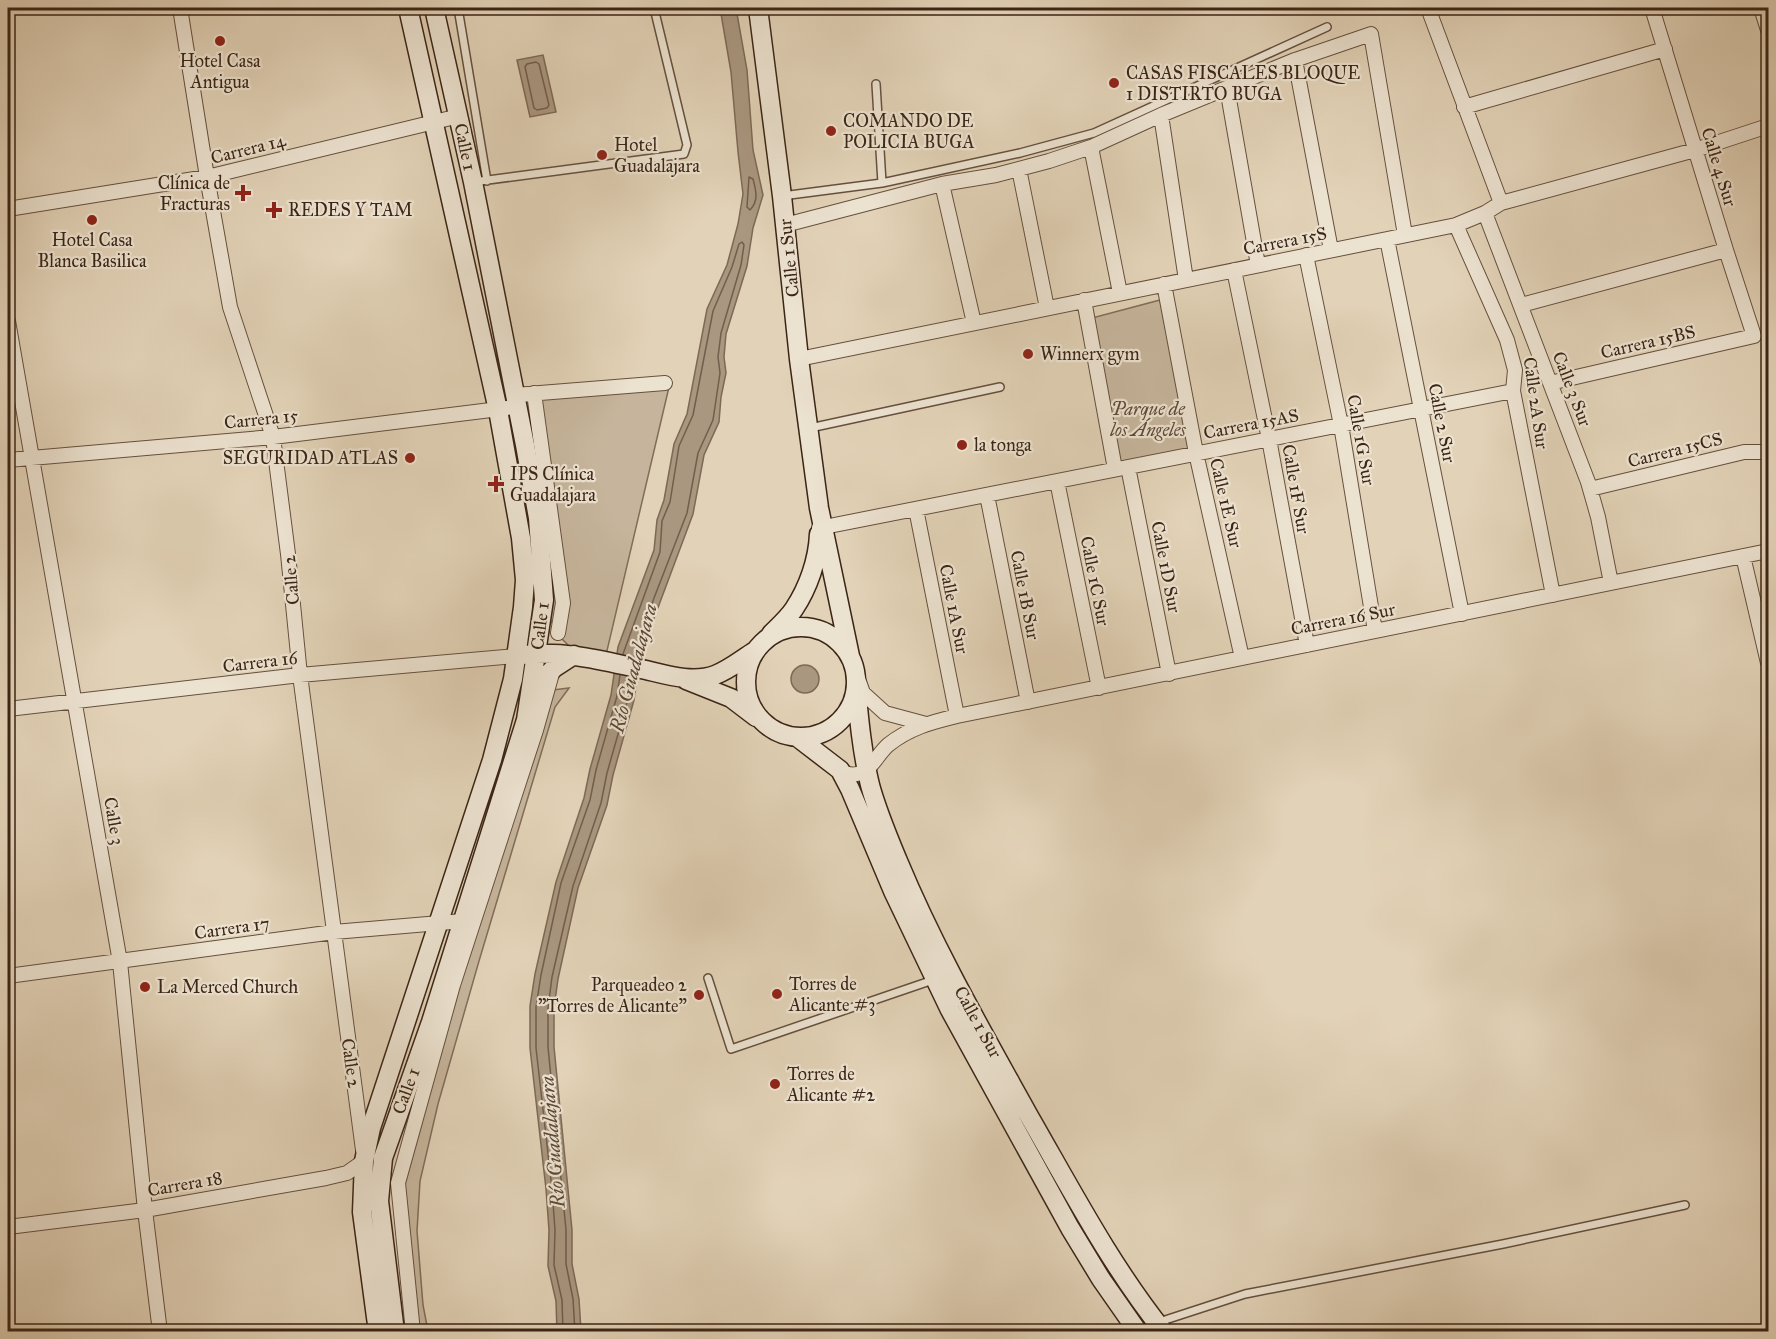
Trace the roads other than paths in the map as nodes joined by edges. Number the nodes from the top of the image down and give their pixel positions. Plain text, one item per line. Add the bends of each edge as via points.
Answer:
1 (180, 8) edge
2 (408, 8) edge
3 (434, 8) edge
4 (458, 8) edge
5 (654, 8) edge
6 (758, 8) edge
7 (1428, 8) edge
8 (1652, 8) edge
9 (1761, 8) edge
10 (1327, 27) dead end
11 (1768, 30) edge
12 (1665, 49) junction
13 (1295, 60) junction
14 (876, 84) dead end
15 (1227, 88) junction
16 (1464, 107) junction
17 (1161, 115) junction
18 (459, 116) junction
19 (435, 122) junction
20 (1768, 126) edge
21 (1091, 147) junction
22 (1695, 150) junction
23 (1019, 170) junction
24 (207, 177) junction
25 (480, 182) junction
26 (882, 183) junction
27 (942, 184) junction
28 (782, 196) junction
29 (1501, 202) junction
30 (8, 209) edge
31 (1485, 213) junction
32 (785, 225) junction
33 (1456, 225) junction
34 (1405, 235) junction
35 (1387, 239) junction
36 (1331, 250) junction
37 (1725, 250) junction
38 (1306, 255) junction
39 (1258, 265) junction
40 (1234, 270) junction
41 (1186, 280) junction
42 (1164, 284) junction
43 (1120, 293) junction
44 (1084, 300) junction
45 (1521, 305) junction
46 (1047, 308) junction
47 (8, 321) edge
48 (974, 323) junction
49 (1754, 336) joint
50 (799, 358) junction
51 (665, 383) dead end
52 (1550, 383) junction
53 (1000, 387) dead end
54 (1513, 391) junction
55 (534, 393) junction
56 (516, 401) junction
57 (1421, 409) junction
58 (498, 410) junction
59 (1341, 425) junction
60 (810, 428) junction
61 (273, 437) junction
62 (1269, 439) junction
63 (1768, 452) edge
64 (1196, 453) junction
65 (33, 458) junction
66 (8, 460) edge
67 (1122, 468) junction
68 (1057, 481) junction
69 (1590, 489) junction
70 (987, 495) junction
71 (916, 509) junction
72 (822, 527) junction
73 (1768, 551) edge
74 (1743, 556) junction
75 (1611, 583) junction
76 (1553, 595) junction
77 (544, 600) junction
78 (1462, 614) junction
79 (1375, 631) junction
80 (558, 633) dead end
81 (768, 637) junction
82 (1307, 645) junction
83 (755, 651) junction
84 (537, 654) junction
85 (516, 656) junction
86 (576, 656) junction
87 (1242, 658) junction
88 (1768, 663) edge
89 (554, 668) junction
90 (854, 670) junction
91 (1169, 674) junction
92 (300, 675) junction
93 (678, 677) junction
94 (1099, 688) junction
95 (531, 692) junction
96 (1028, 702) junction
97 (74, 703) junction
98 (8, 709) edge
99 (957, 716) junction
100 (765, 724) junction
101 (926, 724) junction
102 (797, 737) junction
103 (867, 769) junction
104 (840, 770) junction
105 (463, 921) junction
106 (439, 923) junction
107 (334, 932) junction
108 (120, 962) junction
109 (8, 976) edge
110 (708, 978) dead end
111 (935, 980) junction
112 (364, 1161) junction
113 (1685, 1205) dead end
114 (145, 1210) junction
115 (8, 1227) edge
116 (382, 1231) junction
117 (1160, 1327) edge
118 (160, 1332) edge
119 (378, 1332) edge
120 (395, 1332) edge
121 (413, 1332) edge
122 (1138, 1332) edge

1 - 24 street, Calle 2
2 - 19 main road, Calle 1
3 - 18 main road, Calle 1
4 - 25 lane
5 - 25 lane via 687,144 684,154
6 - 28 main road, Calle 1 Sur
7 - 16 street
8 - 12 street, Calle 4 Sur
9 - 11 street
10 - 26 lane via 1094,133
12 - 16 street
12 - 22 street, Calle 4 Sur
13 - 15 street
13 - 34 street via 1371,34
13 - 36 street
14 - 26 lane
15 - 17 street
15 - 39 street
16 - 29 street
17 - 21 street
17 - 41 street
18 - 19 street, Carrera 14
18 - 25 main road, Calle 1
19 - 24 street, Carrera 14
19 - 58 main road, Calle 1
20 - 22 street, Carrera 15S
21 - 23 street
21 - 43 street
22 - 29 street, Carrera 15S
22 - 37 street, Calle 4 Sur
23 - 27 street
23 - 46 street
24 - 30 street, Carrera 14
24 - 61 street, Calle 2 via 230,307
25 - 56 main road, Calle 1
26 - 28 lane
27 - 32 street
27 - 48 street
28 - 32 main road, Calle 1 Sur
29 - 31 street, Carrera 15S
31 - 33 street, Carrera 15S
31 - 45 street, Calle 3 Sur
32 - 50 main road, Calle 1 Sur
33 - 34 street, Carrera 15S
33 - 54 street, Calle 2A Sur via 1507,340 1515,370
34 - 35 street, Carrera 15S
35 - 36 street, Carrera 15S
35 - 57 street, Calle 2 Sur
36 - 38 street, Carrera 15S
37 - 45 street
37 - 49 street, Calle 4 Sur
38 - 39 street, Carrera 15S
38 - 59 street, Calle 1G Sur
39 - 40 street, Carrera 15S
40 - 41 street, Carrera 15S
40 - 62 street, Calle 1F Sur
41 - 42 street, Carrera 15S
42 - 43 street, Carrera 15S
42 - 64 street, Calle 1E Sur
43 - 44 street, Carrera 15S
44 - 46 street, Carrera 15S
44 - 67 street
45 - 52 street, Calle 3 Sur
46 - 48 street, Carrera 15S
47 - 65 street, Calle 3
48 - 50 street, Carrera 15S
49 - 52 street, Carrera 15BS
50 - 60 main road, Calle 1 Sur
51 - 55 street, Carrera 15
52 - 69 street, Calle 3 Sur
53 - 60 lane
54 - 57 street, Carrera 15AS
54 - 76 street, Calle 2A Sur
55 - 56 street, Carrera 15
55 - 80 street via 563,603
56 - 58 street, Carrera 15
56 - 77 main road, Calle 1 via 538,518
57 - 59 street, Carrera 15AS
57 - 78 street, Calle 2 Sur
58 - 61 street, Carrera 15
58 - 85 main road, Calle 1 via 525,580
59 - 62 street, Carrera 15AS
59 - 79 street, Calle 1G Sur
60 - 72 main road, Calle 1 Sur
61 - 65 street, Carrera 15
61 - 92 street, Calle 2
62 - 64 street, Carrera 15AS
62 - 82 street, Calle 1F Sur
63 - 69 street, Carrera 15CS via 1744,452
64 - 67 street, Carrera 15AS
64 - 87 street, Calle 1E Sur
65 - 66 street, Carrera 15
65 - 97 street, Calle 3
67 - 68 street, Carrera 15AS
67 - 91 street, Calle 1D Sur
68 - 70 street, Carrera 15AS
68 - 94 street, Calle 1C Sur
69 - 75 street, Calle 3 Sur
70 - 71 street, Carrera 15AS
70 - 96 street, Calle 1B Sur
71 - 72 street, Carrera 15AS
71 - 99 street, Calle 1A Sur
72 - 81 main road, Calle 1 Sur via 817,558 803,593 793,611
72 - 90 main road, Calle 1 Sur
73 - 74 street, Carrera 16 Sur
74 - 75 street, Carrera 16 Sur
74 - 88 street
75 - 76 street, Carrera 16 Sur
76 - 78 street, Carrera 16 Sur
77 - 84 main road, Calle 1
77 - 86 main road via 546,626 556,641
78 - 79 street, Carrera 16 Sur
79 - 82 street, Carrera 16 Sur
81 - 83 main road
81 - 90 main road via 782,629 815,628 840,642
82 - 87 street, Carrera 16 Sur
83 - 93 main road via 715,675
83 - 100 main road via 746,683 749,699
84 - 85 main road
84 - 86 main road
84 - 95 main road, Calle 1
85 - 92 street, Carrera 16
85 - 106 main road, Calle 1 via 507,709
86 - 89 main road
86 - 93 main road
87 - 91 street, Carrera 16 Sur
89 - 95 main road
89 - 121 street via 453,985 398,1183
90 - 101 street, Carrera 16 Sur via 863,693 885,713
90 - 102 main road via 854,700 845,716 815,736
90 - 103 main road, Calle 1 Sur
91 - 94 street, Carrera 16 Sur
92 - 97 street, Carrera 16
92 - 107 street, Calle 2
93 - 100 main road via 731,698
94 - 96 street, Carrera 16 Sur
95 - 105 main road, Calle 1 via 526,720
96 - 99 street, Carrera 16 Sur
97 - 98 street, Carrera 16
97 - 108 street, Calle 3
99 - 101 street, Carrera 16 Sur
100 - 102 main road
101 - 103 street, Carrera 16 Sur via 890,744
102 - 104 main road, Calle 1 Sur
103 - 104 street via 847,775
103 - 117 main road, Calle 1 Sur via 890,841 920,913 973,1017 1079,1205
104 - 111 main road, Calle 1 Sur
105 - 106 street, Carrera 17
105 - 116 main road, Calle 1 via 383,1158 379,1201
106 - 107 street, Carrera 17
106 - 112 main road, Calle 1 via 370,1128
107 - 108 street, Carrera 17
107 - 112 street, Calle 2
108 - 109 street, Carrera 17
108 - 114 street, Calle 3
110 - 111 lane via 731,1049
111 - 122 main road, Calle 1 Sur via 1070,1228
112 - 114 street, Carrera 18 via 347,1173 326,1179
112 - 116 street, Calle 2
112 - 119 main road, Calle 2 via 362,1212
113 - 117 lane via 1245,1294
114 - 115 street, Carrera 18
114 - 118 street, Calle 3
116 - 120 main road, Calle 2

